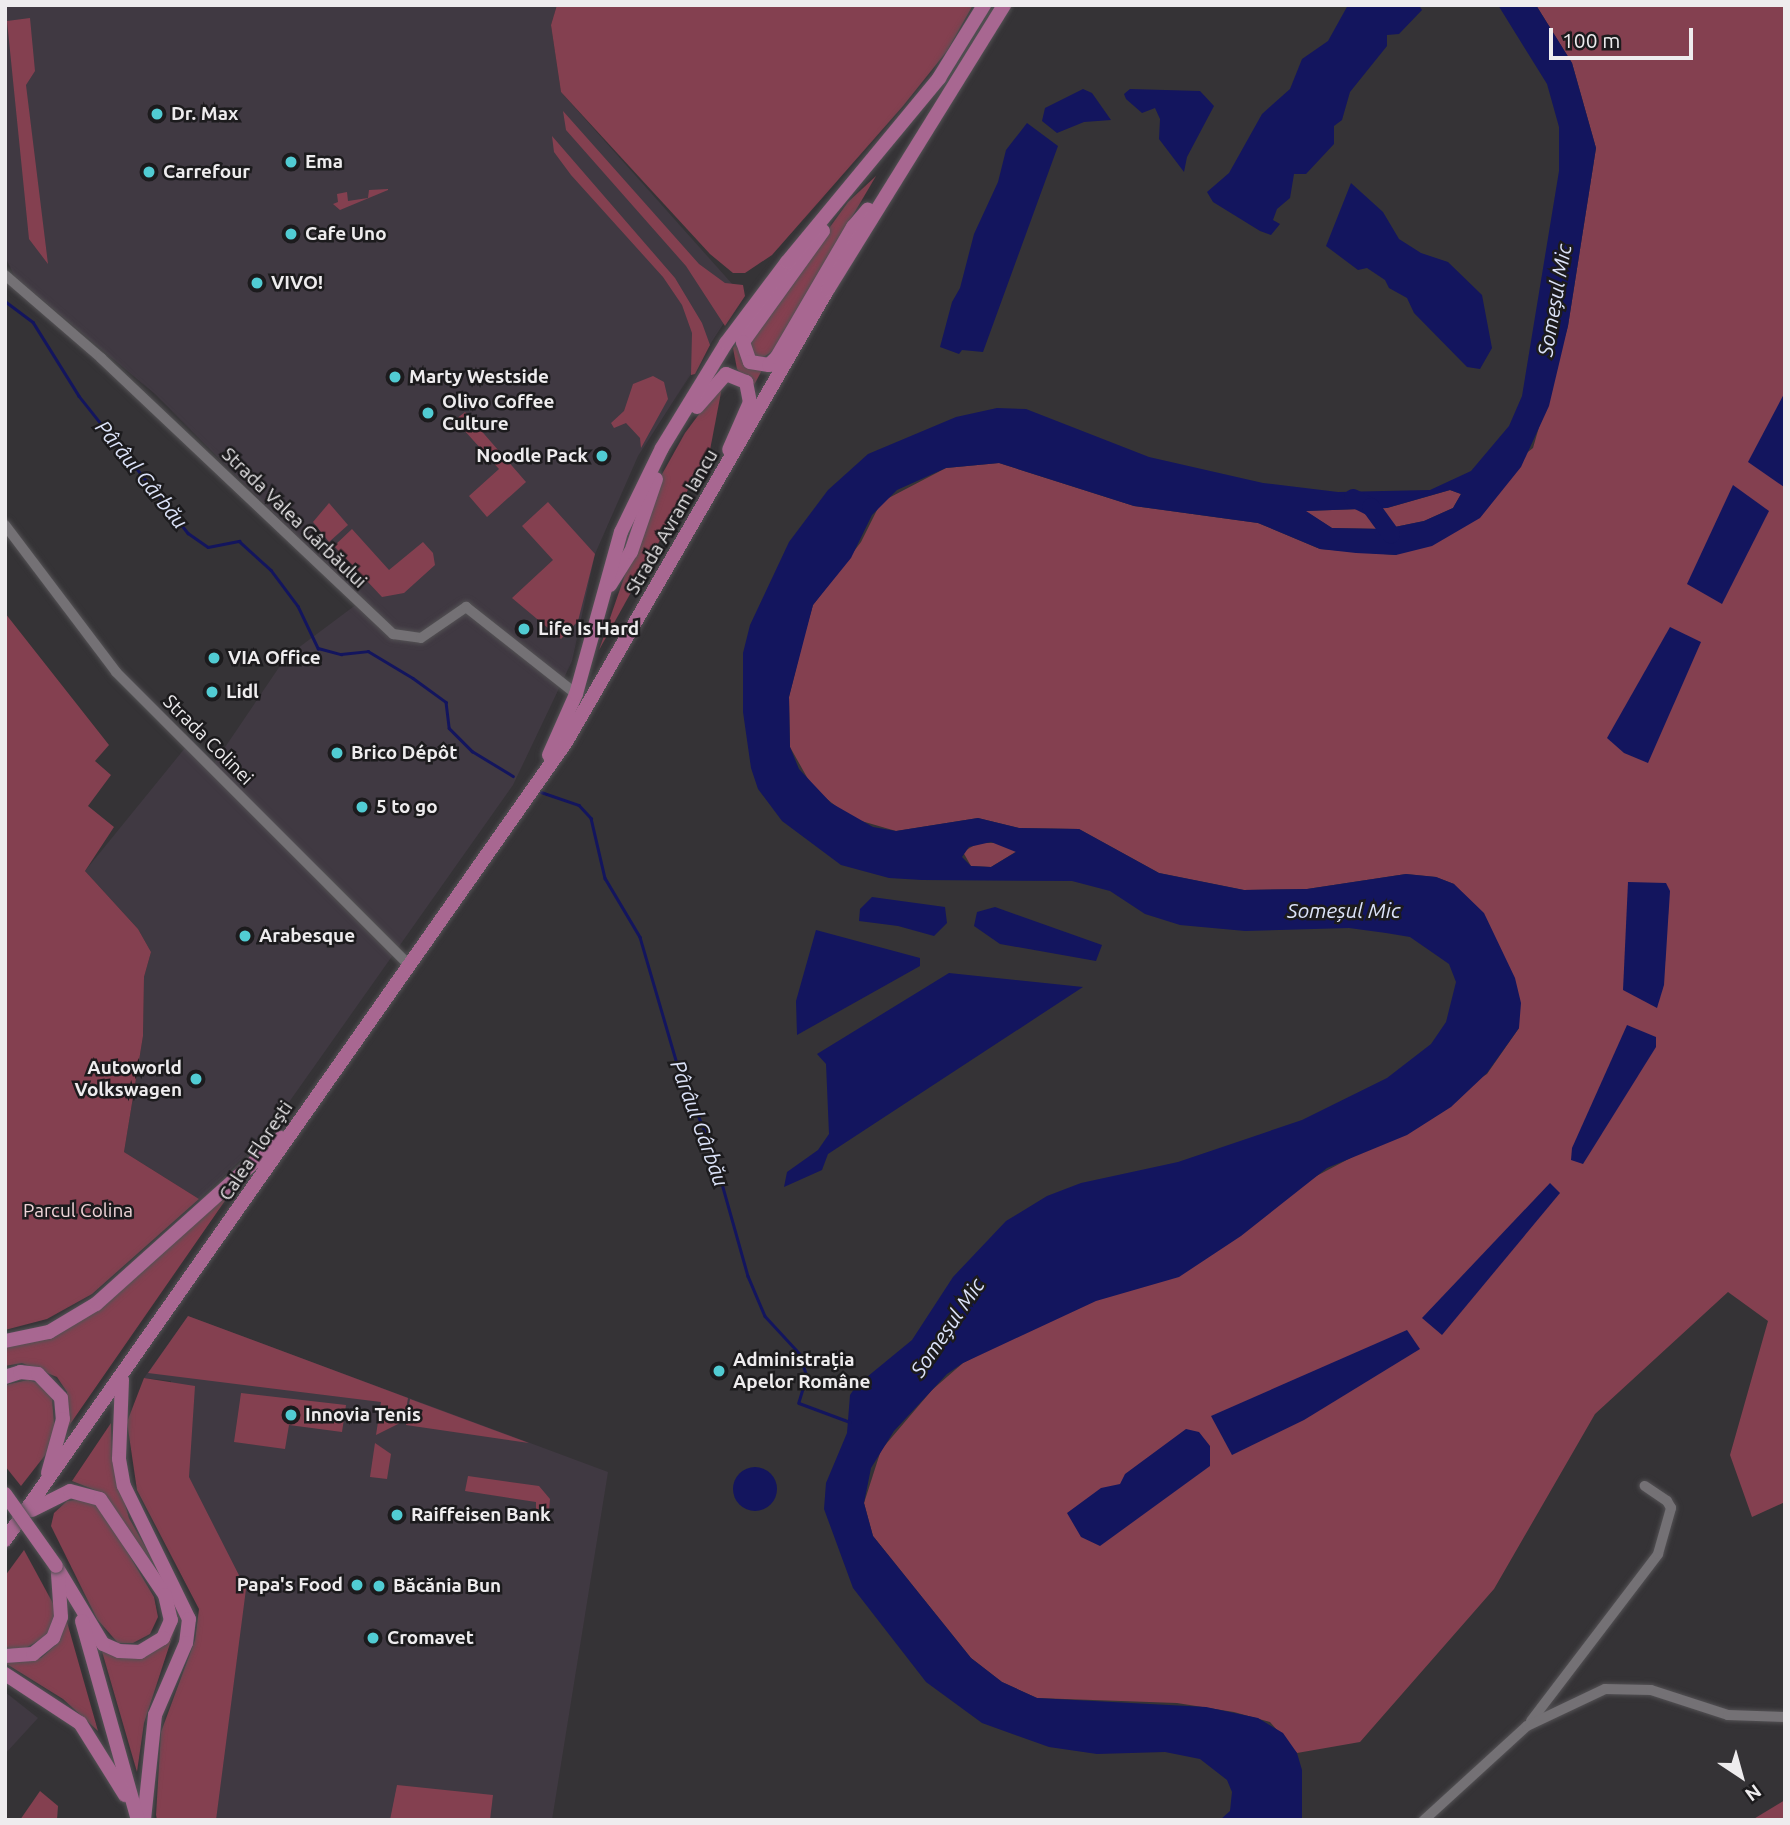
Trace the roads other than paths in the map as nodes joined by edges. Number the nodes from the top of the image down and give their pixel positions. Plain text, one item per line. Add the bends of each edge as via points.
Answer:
1 (984, 5) edge
2 (1004, 5) edge
3 (893, 181) junction
4 (845, 190) junction
5 (5, 275) edge
6 (723, 472) junction
7 (5, 525) edge
8 (603, 596) junction
9 (576, 694) junction
10 (532, 788) junction
11 (407, 963) junction
12 (300, 1121) junction
13 (5, 1341) edge
14 (5, 1377) edge
15 (122, 1379) junction
16 (1645, 1486) dead end
17 (5, 1494) edge
18 (39, 1494) junction
19 (20, 1520) junction
20 (5, 1540) edge
21 (56, 1566) junction
22 (5, 1656) edge
23 (5, 1674) edge
24 (1785, 1717) edge
25 (1527, 1726) junction
26 (139, 1818) edge
27 (1424, 1820) edge

1 - 4 main road, Strada Avram Iancu via 939,78
2 - 3 main road, Strada Avram Iancu
3 - 4 main road via 853,227 777,358 769,365 750,362 743,342 831,220
3 - 6 main road, Strada Avram Iancu
4 - 8 main road, Strada Avram Iancu via 726,344 662,448 621,532
5 - 9 street, Strada Valea Gârbăului via 101,358 393,634 421,638 466,607
6 - 8 main road via 751,392 746,382 726,374 701,400 666,457 649,492 631,552
6 - 10 main road, Strada Avram Iancu via 578,723
7 - 11 street, Strada Colinei via 116,672
8 - 9 main road, Strada Avram Iancu
9 - 10 main road, Strada Avram Iancu
10 - 11 main road, Calea Florești
11 - 12 main road, Calea Florești
12 - 13 main road via 96,1304 49,1332
12 - 15 main road, Calea Florești
14 - 18 main road via 20,1372 38,1374 61,1398 60,1434
15 - 18 main road, Calea Florești
15 - 26 main road via 118,1449 124,1486 189,1619 186,1643 155,1715
16 - 25 street via 1671,1508 1658,1553
17 - 21 main road, bridge
18 - 19 main road, Calea Florești
19 - 20 main road, Calea Florești
19 - 21 main road via 61,1493 80,1491 100,1499 164,1595 171,1620 163,1638 140,1652 103,1644
21 - 22 main road via 61,1617 55,1635 33,1654
21 - 26 main road via 86,1633
23 - 26 main road via 79,1723
24 - 25 street via 1728,1715 1651,1690 1622,1686 1588,1694
25 - 27 street

